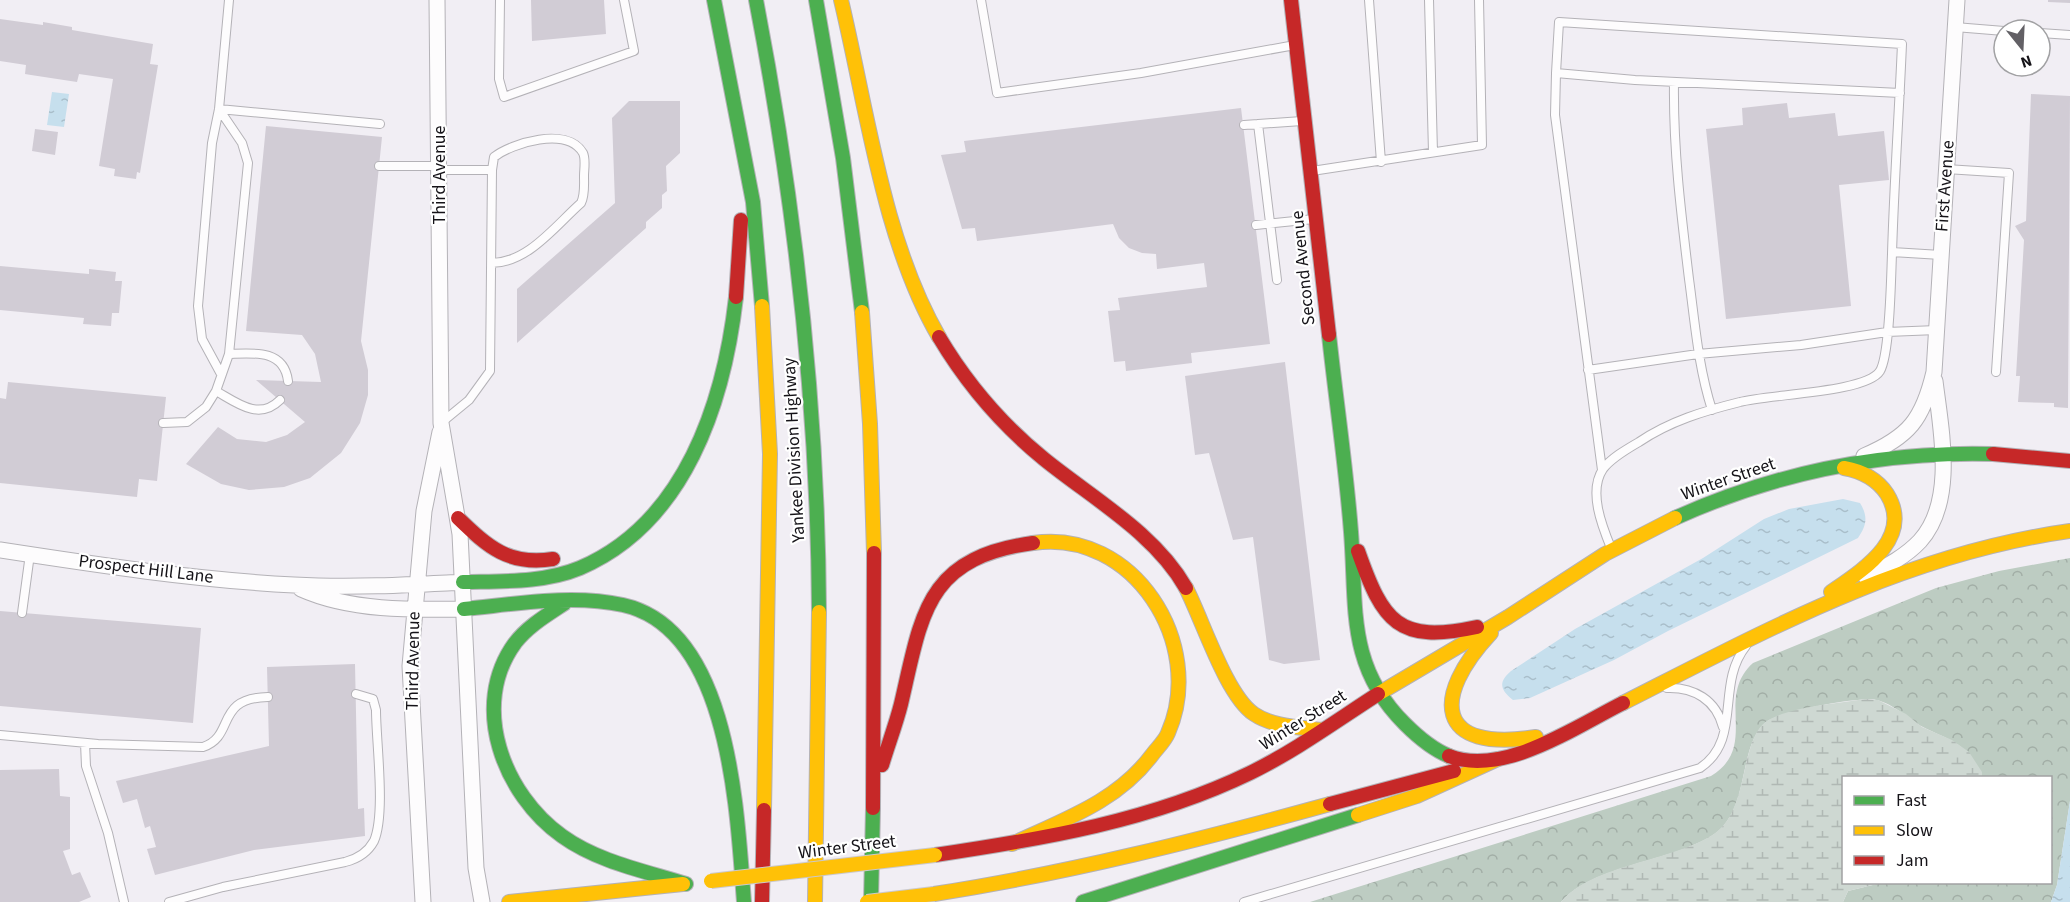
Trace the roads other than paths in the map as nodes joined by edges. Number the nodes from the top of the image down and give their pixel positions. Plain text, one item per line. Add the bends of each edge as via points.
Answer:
1 (230, 0) edge
2 (437, 0) edge
3 (500, 0) edge
4 (624, 0) edge
5 (714, 0) edge
6 (756, 0) edge
7 (816, 0) edge
8 (842, 0) edge
9 (981, 0) edge
10 (1291, 0) edge
11 (1369, 0) edge
12 (1429, 0) edge
13 (1479, 0) edge
14 (1957, 0) edge
15 (1955, 27) junction
16 (1992, 30) edge
17 (2052, 34) edge
18 (2070, 35) edge
19 (1296, 45) junction
20 (1556, 73) junction
21 (1674, 82) junction
22 (1900, 93) junction
23 (219, 109) junction
24 (1305, 121) junction
25 (380, 124) dead end
26 (1258, 124) junction
27 (1244, 125) dead end
28 (739, 141) junction
29 (1433, 152) junction
30 (1381, 162) junction
31 (379, 166) dead end
32 (439, 168) junction
33 (1946, 169) junction
34 (492, 170) junction
35 (1311, 171) junction
36 (1316, 219) junction
37 (1270, 224) junction
38 (1256, 225) dead end
39 (1892, 252) junction
40 (1941, 255) junction
41 (491, 263) junction
42 (1277, 280) dead end
43 (1937, 330) junction
44 (1887, 332) junction
45 (229, 354) junction
46 (1698, 354) junction
47 (1588, 370) junction
48 (1934, 372) junction
49 (1995, 372) dead end
50 (221, 374) junction
51 (288, 381) dead end
52 (216, 391) junction
53 (280, 400) dead end
54 (1712, 410) junction
55 (163, 423) dead end
56 (441, 423) junction
57 (1941, 454) junction
58 (2070, 461) edge
59 (1837, 467) junction
60 (1602, 470) junction
61 (673, 490) junction
62 (458, 518) junction
63 (2070, 531) edge
64 (1352, 533) junction
65 (588, 548) dead end
66 (0, 550) edge
67 (1611, 550) junction
68 (30, 554) junction
69 (565, 556) dead end
70 (463, 582) junction
71 (417, 584) junction
72 (292, 585) junction
73 (565, 603) junction
74 (414, 609) junction
75 (464, 609) junction
76 (1803, 612) junction
77 (22, 613) dead end
78 (1509, 616) junction
79 (1752, 637) junction
80 (1649, 690) junction
81 (356, 694) dead end
82 (1378, 694) junction
83 (268, 697) dead end
84 (1585, 722) junction
85 (1322, 730) junction
86 (1725, 734) junction
87 (0, 735) edge
88 (85, 743) junction
89 (1498, 759) junction
90 (873, 795) junction
91 (1012, 844) junction
92 (686, 884) junction
93 (124, 902) edge
94 (169, 902) edge
95 (423, 902) edge
96 (482, 902) edge
97 (509, 902) edge
98 (744, 902) edge
99 (762, 902) edge
100 (815, 902) edge
101 (869, 902) edge
102 (1083, 902) edge
103 (1244, 902) edge

1 - 23 lane
2 - 32 street, Third Avenue
3 - 4 lane via 499,79 504,97 634,51
5 - 28 main road
6 - 100 main road, Yankee Division Highway via 792,216 815,471 819,614
7 - 90 main road via 850,219 868,400 874,556
8 - 85 main road via 904,261 929,321 954,363 1012,432 1166,561 1186,587 1234,690 1249,710 1274,723
9 - 19 lane via 997,93 1141,73
10 - 19 main road, Second Avenue
11 - 30 lane
12 - 29 lane
13 - 29 lane via 1482,145
14 - 15 street, First Avenue
15 - 16 lane
15 - 33 street, First Avenue
17 - 18 lane
19 - 24 main road, Second Avenue
20 - 21 lane
20 - 22 lane via 1559,22 1902,44
20 - 47 lane via 1555,115
21 - 22 lane
21 - 46 lane via 1673,132
22 - 39 lane
23 - 25 lane
23 - 45 lane via 242,143 248,163
23 - 50 lane via 212,143 198,318 207,352
24 - 26 lane
24 - 35 main road, Second Avenue
26 - 27 lane
26 - 37 lane
28 - 61 main road via 740,259 730,340 708,419
28 - 99 main road via 756,223 769,399
29 - 30 lane
30 - 35 lane
31 - 32 lane
32 - 34 lane
32 - 56 street, Third Avenue
33 - 40 street, First Avenue
33 - 49 lane via 2008,173
34 - 41 lane
34 - 41 lane via 492,160 498,154 545,138 569,141 584,155 581,203 523,255
35 - 36 main road, Second Avenue
36 - 37 lane
36 - 64 main road, Second Avenue
37 - 38 lane
37 - 42 lane
39 - 40 lane
39 - 44 lane
40 - 43 street, First Avenue
41 - 56 lane via 489,371 469,400
43 - 44 lane
43 - 48 street, First Avenue
44 - 46 lane
44 - 54 lane via 1881,370 1873,379 1848,387 1743,401
45 - 50 lane
45 - 51 lane via 273,356 283,366
46 - 47 lane
46 - 54 lane
47 - 60 lane
48 - 57 street, First Avenue
48 - 59 street, First Avenue via 1925,404 1908,431 1878,450
50 - 52 lane
52 - 53 lane via 254,410 266,409
52 - 55 lane via 193,418
54 - 60 lane via 1656,430
56 - 62 street, Third Avenue
56 - 71 street, Third Avenue via 425,504
57 - 58 main road, Winter Street via 1993,453
57 - 59 main road, Winter Street
57 - 76 street, First Avenue via 1940,499 1935,517 1918,543 1905,555
59 - 67 main road, Winter Street via 1771,482 1720,500
59 - 76 main road via 1865,473 1876,481 1888,495 1895,526 1891,539 1869,566
60 - 67 lane via 1596,498
61 - 65 main road
61 - 70 main road via 628,539 592,562 546,577
62 - 69 main road via 488,547 511,559 538,562
62 - 70 street, Third Avenue
63 - 76 main road via 1957,555
64 - 78 main road, Second Avenue via 1374,596 1389,617 1404,627 1419,633 1446,633
64 - 82 main road, Second Avenue via 1356,639 1365,670
66 - 68 street, Prospect Hill Lane
67 - 78 main road, Winter Street
68 - 72 street, Prospect Hill Lane via 107,567
68 - 77 lane
70 - 71 street, Prospect Hill Lane
70 - 75 street, Third Avenue
71 - 72 street, Prospect Hill Lane
71 - 74 street, Third Avenue
72 - 74 street, Prospect Hill Lane via 335,601
73 - 75 main road
73 - 92 main road via 520,636 499,672 494,722 508,773 532,810 563,837 599,855
73 - 98 main road via 604,602 635,609 666,624 688,648 709,695 725,753 737,823
74 - 75 street, Prospect Hill Lane
74 - 95 street, Third Avenue via 410,674
75 - 96 street, Third Avenue via 476,868
76 - 79 main road
78 - 82 main road, Winter Street
78 - 84 main road via 1484,641 1455,683 1451,706 1459,724 1478,738 1499,741 1543,735
79 - 80 main road
79 - 86 lane via 1731,674
80 - 84 main road
80 - 86 lane via 1682,688 1703,696 1719,714
81 - 94 lane via 373,699 376,710 378,825 370,847 345,862
82 - 85 main road, Winter Street
82 - 89 main road, Second Avenue via 1404,725 1437,751 1467,762
83 - 88 lane via 247,698 239,703 216,738 203,747
84 - 89 main road
85 - 91 main road, Winter Street via 1268,764 1200,794 1108,824
86 - 103 lane via 1716,755 1689,772
87 - 88 lane
88 - 93 lane via 86,766 108,833
89 - 101 main road, bridge via 1238,831 1030,879
89 - 102 main road via 1417,796
90 - 91 main road via 900,706 916,629 928,604 944,584 982,555 1011,544 1041,540 1093,549 1134,574 1165,614 1180,663 1175,714 1150,761 1124,785 1087,808
90 - 101 main road
91 - 92 main road, Winter Street, bridge
92 - 97 main road, Winter Street

